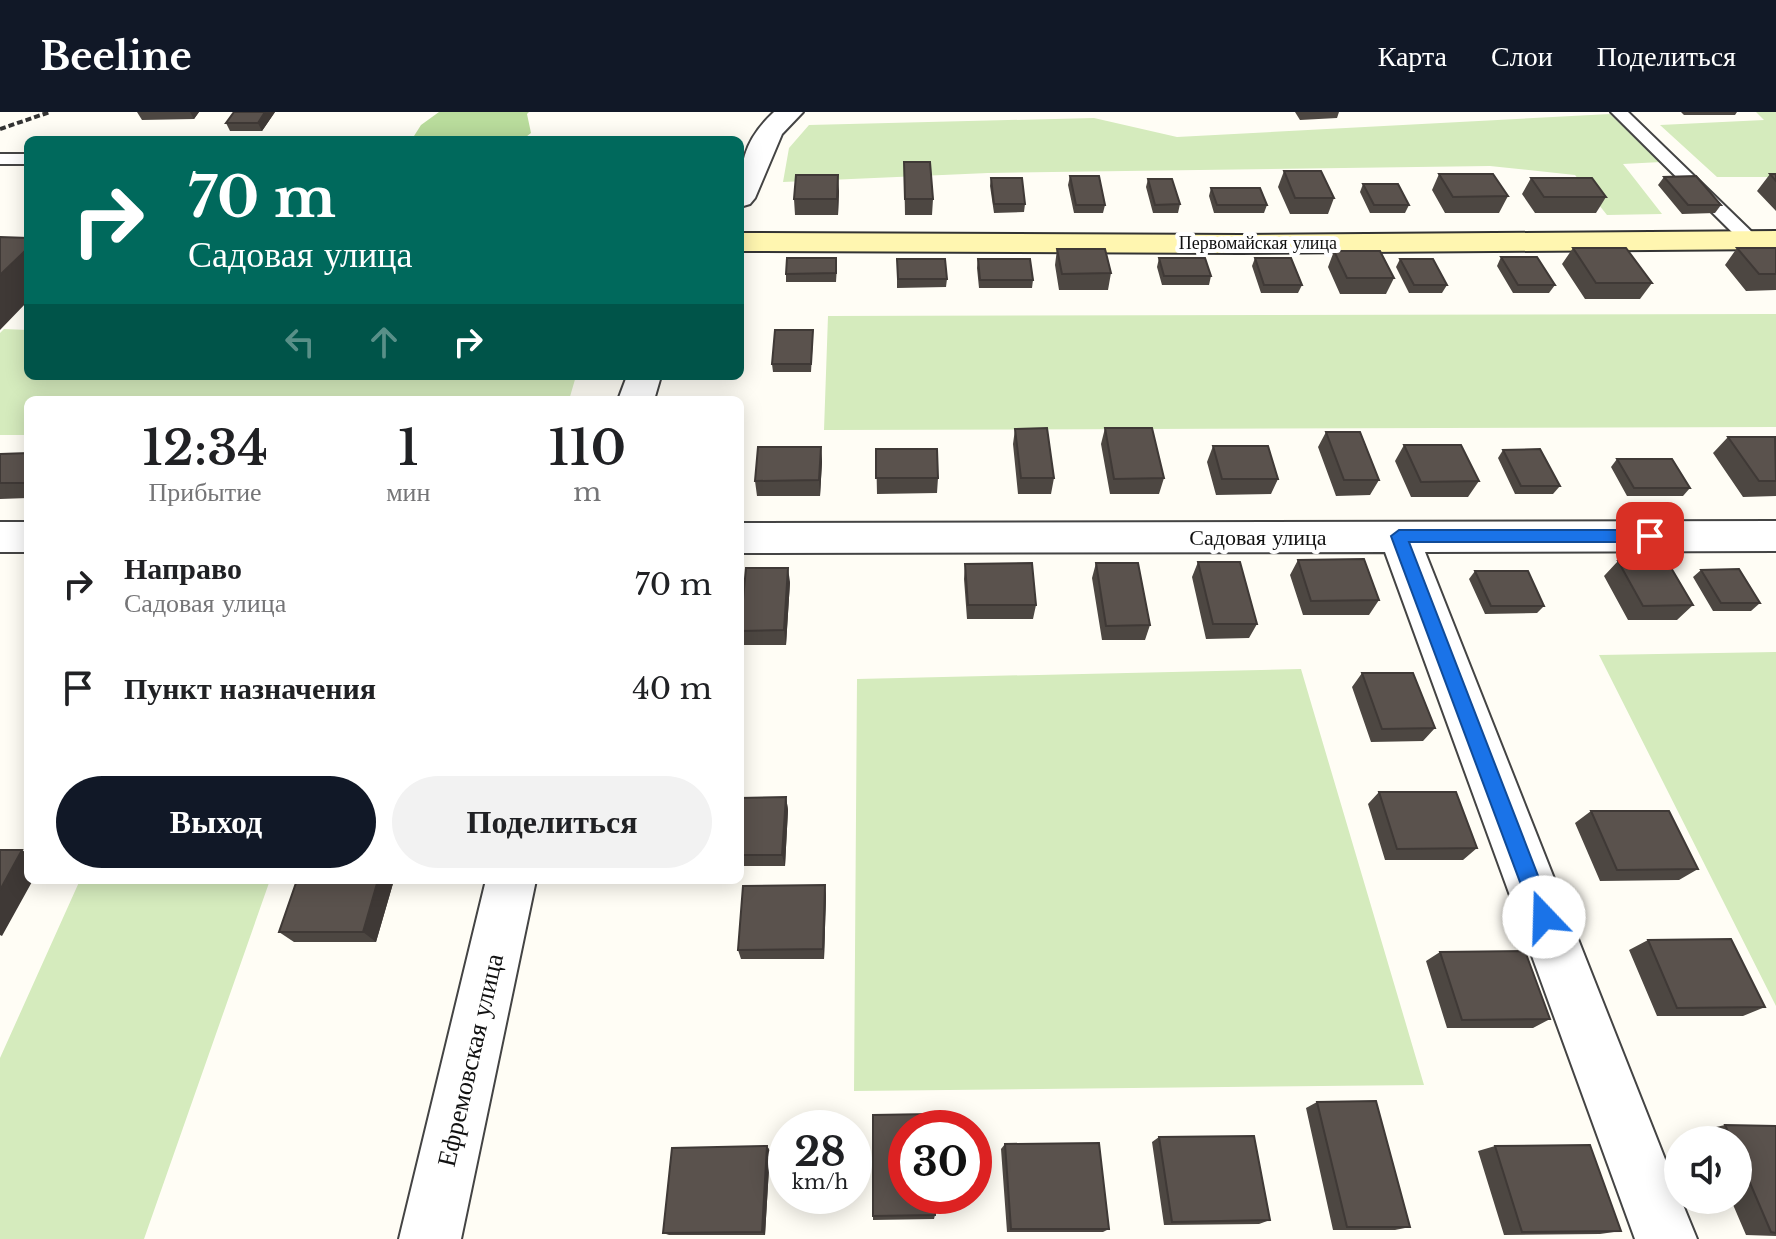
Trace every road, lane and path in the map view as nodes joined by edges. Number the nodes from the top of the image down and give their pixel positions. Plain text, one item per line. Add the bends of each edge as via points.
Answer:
1 (50, 112) edge
2 (790, 112) edge
3 (806, 112) edge
4 (1619, 112) edge
5 (0, 129) edge
6 (0, 159) edge
7 (24, 159) edge
8 (744, 189) edge
9 (1763, 240) edge
10 (744, 242) edge
11 (1399, 536) junction
12 (1776, 536) edge
13 (0, 537) edge
14 (24, 537) edge
15 (744, 538) edge
16 (510, 884) edge
17 (430, 1239) edge
18 (1666, 1239) edge

1 - 5 path
2 - 3 lane
2 - 8 street via 770,131
4 - 9 lane
6 - 7 lane
9 - 10 street, Первомайская улица
11 - 12 street, Садовая улица
11 - 15 street, Садовая улица
11 - 18 street
13 - 14 street
16 - 17 street, Ефремовская улица

